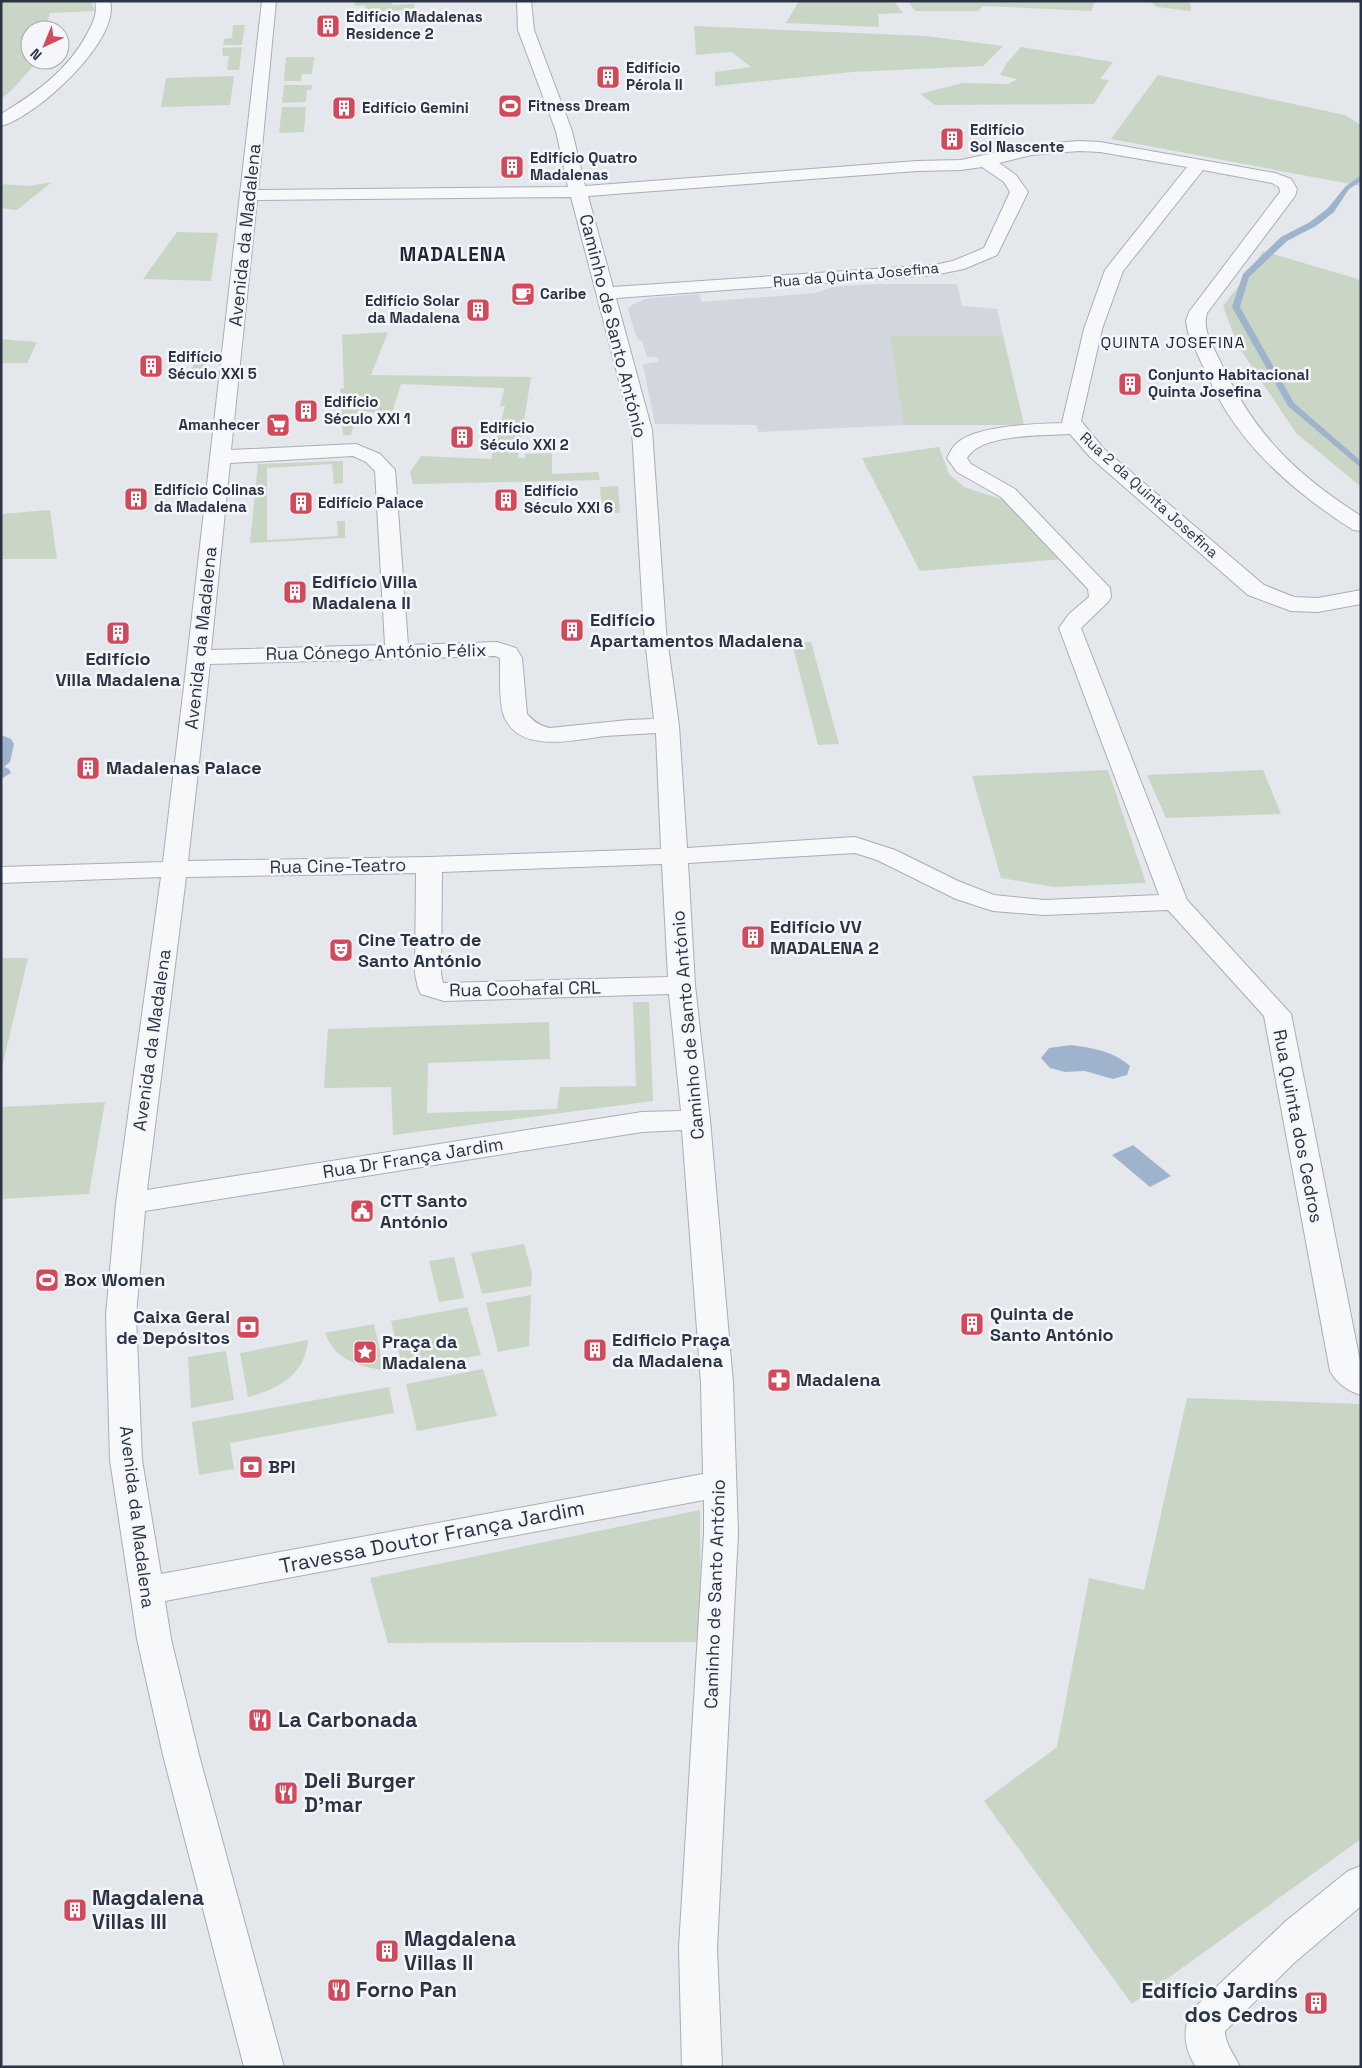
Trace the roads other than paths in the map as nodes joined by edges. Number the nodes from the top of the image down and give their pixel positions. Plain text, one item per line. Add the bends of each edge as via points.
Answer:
1 (102, 1) edge
2 (269, 1) edge
3 (524, 1) edge
4 (1, 121) edge
5 (985, 161) junction
6 (1198, 164) junction
7 (578, 192) junction
8 (250, 195) junction
9 (606, 294) junction
10 (1075, 428) junction
11 (221, 457) junction
12 (1361, 525) edge
13 (1361, 597) edge
14 (397, 651) junction
15 (200, 657) junction
16 (667, 726) junction
17 (675, 856) junction
18 (429, 865) junction
19 (175, 869) junction
20 (1, 875) edge
21 (1175, 902) junction
22 (682, 985) junction
23 (696, 1120) junction
24 (131, 1203) junction
25 (1361, 1383) edge
26 (720, 1484) junction
27 (145, 1591) junction
28 (1361, 1883) edge
29 (264, 2067) edge
30 (702, 2067) edge
31 (1220, 2067) edge

1 - 4 street via 101,23 80,60 37,100
2 - 8 street, Avenida da Madalena
3 - 7 street, Caminho de Santo António via 526,30 564,131
5 - 6 street via 1031,150 1080,146
5 - 7 street
5 - 9 street, Rua da Quinta Josefina via 1007,175 1018,188 1017,198 991,252 958,265 934,270
6 - 10 street, Rua 2 da Quinta Josefina via 1114,270 1084,361 1072,421
6 - 12 street via 1275,178 1288,187 1289,192 1198,312 1195,321 1197,332 1245,424 1278,462 1331,507
7 - 8 street
7 - 9 street, Caminho de Santo António
8 - 11 street, Avenida da Madalena
9 - 16 street, Caminho de Santo António via 642,430 655,622
10 - 13 street, Rua 2 da Quinta Josefina via 1097,453 1256,590 1291,604 1318,605
10 - 21 street via 1014,432 979,439 962,448 957,458 964,468 1008,493 1099,588 1100,597 1095,606 1074,619 1070,628
11 - 14 street via 356,450 373,458 385,470
11 - 15 street, Avenida da Madalena
14 - 15 street, Rua Cónego António Félix
14 - 16 street, Rua Cónego António Félix via 497,649 508,653 512,658 515,715 534,732 550,734
15 - 19 street, Avenida da Madalena
16 - 17 street, Caminho de Santo António
17 - 18 street, Rua Cine-Teatro
17 - 21 street via 855,845 880,853 960,893 1016,908
17 - 22 street, Caminho de Santo António
18 - 19 street, Rua Cine-Teatro
18 - 22 street, Rua Coohafal CRL via 428,974 431,988 444,992
19 - 20 street, Rua Cine-Teatro
19 - 24 street, Avenida da Madalena
21 - 25 street, Rua Quinta dos Cedros via 1277,1014 1346,1371
22 - 23 street, Caminho de Santo António
23 - 24 street, Rua Dr França Jardim via 642,1122
23 - 26 street, Caminho de Santo António via 717,1383
24 - 27 street, Avenida da Madalena via 121,1315 121,1356 126,1460
26 - 27 street, Travessa Doutor França Jardim
26 - 30 street, Caminho de Santo António via 698,1948
27 - 29 street, Avenida da Madalena via 182,1755
28 - 31 street via 1314,1920 1238,1989 1205,2024 1205,2046

